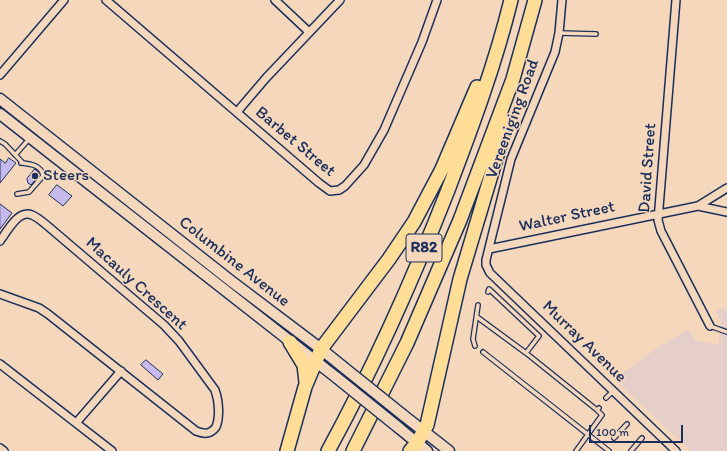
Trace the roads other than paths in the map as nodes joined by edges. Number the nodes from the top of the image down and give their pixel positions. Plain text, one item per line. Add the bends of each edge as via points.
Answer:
1 (64, 0) edge
2 (106, 0) edge
3 (275, 0) edge
4 (340, 0) edge
5 (437, 0) edge
6 (510, 0) edge
7 (535, 0) edge
8 (562, 0) edge
9 (676, 0) edge
10 (309, 32) junction
11 (559, 32) junction
12 (596, 34) dead end
13 (501, 38) junction
14 (0, 75) edge
15 (513, 79) junction
16 (0, 99) edge
17 (237, 112) junction
18 (0, 114) edge
19 (0, 123) edge
20 (18, 128) junction
21 (31, 138) junction
22 (0, 141) edge
23 (15, 155) junction
24 (727, 188) edge
25 (17, 194) dead end
26 (698, 206) junction
27 (727, 212) edge
28 (659, 214) junction
29 (0, 241) edge
30 (489, 249) junction
31 (488, 292) dead end
32 (0, 294) edge
33 (478, 305) dead end
34 (477, 317) junction
35 (710, 326) joint
36 (727, 332) edge
37 (290, 342) junction
38 (475, 346) dead end
39 (321, 349) junction
40 (483, 352) dead end
41 (526, 353) junction
42 (315, 362) junction
43 (0, 364) edge
44 (121, 371) junction
45 (305, 387) junction
46 (613, 391) junction
47 (606, 398) dead end
48 (76, 423) junction
49 (627, 424) dead end
50 (424, 431) junction
51 (589, 434) junction
52 (614, 438) dead end
53 (642, 438) dead end
54 (413, 447) edge
55 (0, 448) edge
56 (4, 451) edge
57 (112, 451) edge
58 (287, 451) edge
59 (328, 451) edge
60 (353, 451) edge
61 (427, 451) edge
62 (449, 451) edge
63 (576, 451) edge
64 (609, 451) edge
65 (631, 451) edge
66 (676, 451) edge

1 - 14 street
2 - 17 street, Barbet Street
3 - 10 street
4 - 10 street
5 - 17 street, Barbet Street via 422,42 378,142 364,165 342,189 334,191 325,188
6 - 13 highway, R82
7 - 15 highway, R82
8 - 11 street, Vereeniging Road
9 - 28 street, David Street
10 - 17 street
11 - 12 lane
11 - 30 street, Vereeniging Road via 555,52 511,159
13 - 39 highway via 486,65 442,169 414,222
13 - 59 highway, R82 via 479,107 431,233 393,320
15 - 50 highway via 508,118 458,286
15 - 60 highway, R82 via 442,264 407,344
16 - 39 main road, Columbine Avenue
18 - 20 main road, Columbine Avenue
19 - 20 main road
20 - 21 main road, Columbine Avenue
21 - 23 lane
21 - 37 main road, Columbine Avenue
22 - 23 lane
23 - 25 lane via 21,163 43,171 43,176 29,192
24 - 26 street, Walter Street
26 - 27 street, Walter Street
26 - 28 street, Walter Street
28 - 30 street, Walter Street
28 - 35 street, David Street via 661,231
29 - 44 street, Macauly Crescent via 20,216 32,215 164,325 215,390 218,413 216,427 205,434 196,430
30 - 46 street, Murray Avenue via 486,263 490,272
31 - 41 lane via 489,289 539,336
32 - 44 street, Macauly Crescent via 44,311
33 - 34 lane
34 - 38 lane via 473,339
34 - 41 lane
35 - 36 lane
37 - 42 main road, Columbine Avenue
37 - 45 highway via 304,365
39 - 42 highway
39 - 50 main road, Columbine Avenue, bridge
40 - 51 lane
41 - 51 lane via 598,409 602,415
42 - 45 highway
42 - 54 main road, Columbine Avenue, bridge via 399,428
43 - 48 street
44 - 48 street
45 - 58 highway
46 - 47 lane
46 - 66 street, Murray Avenue
48 - 57 street
49 - 52 lane
50 - 54 highway
50 - 62 main road, Columbine Avenue
51 - 63 lane
51 - 64 lane
53 - 65 lane
54 - 61 main road, Columbine Avenue
55 - 56 street

